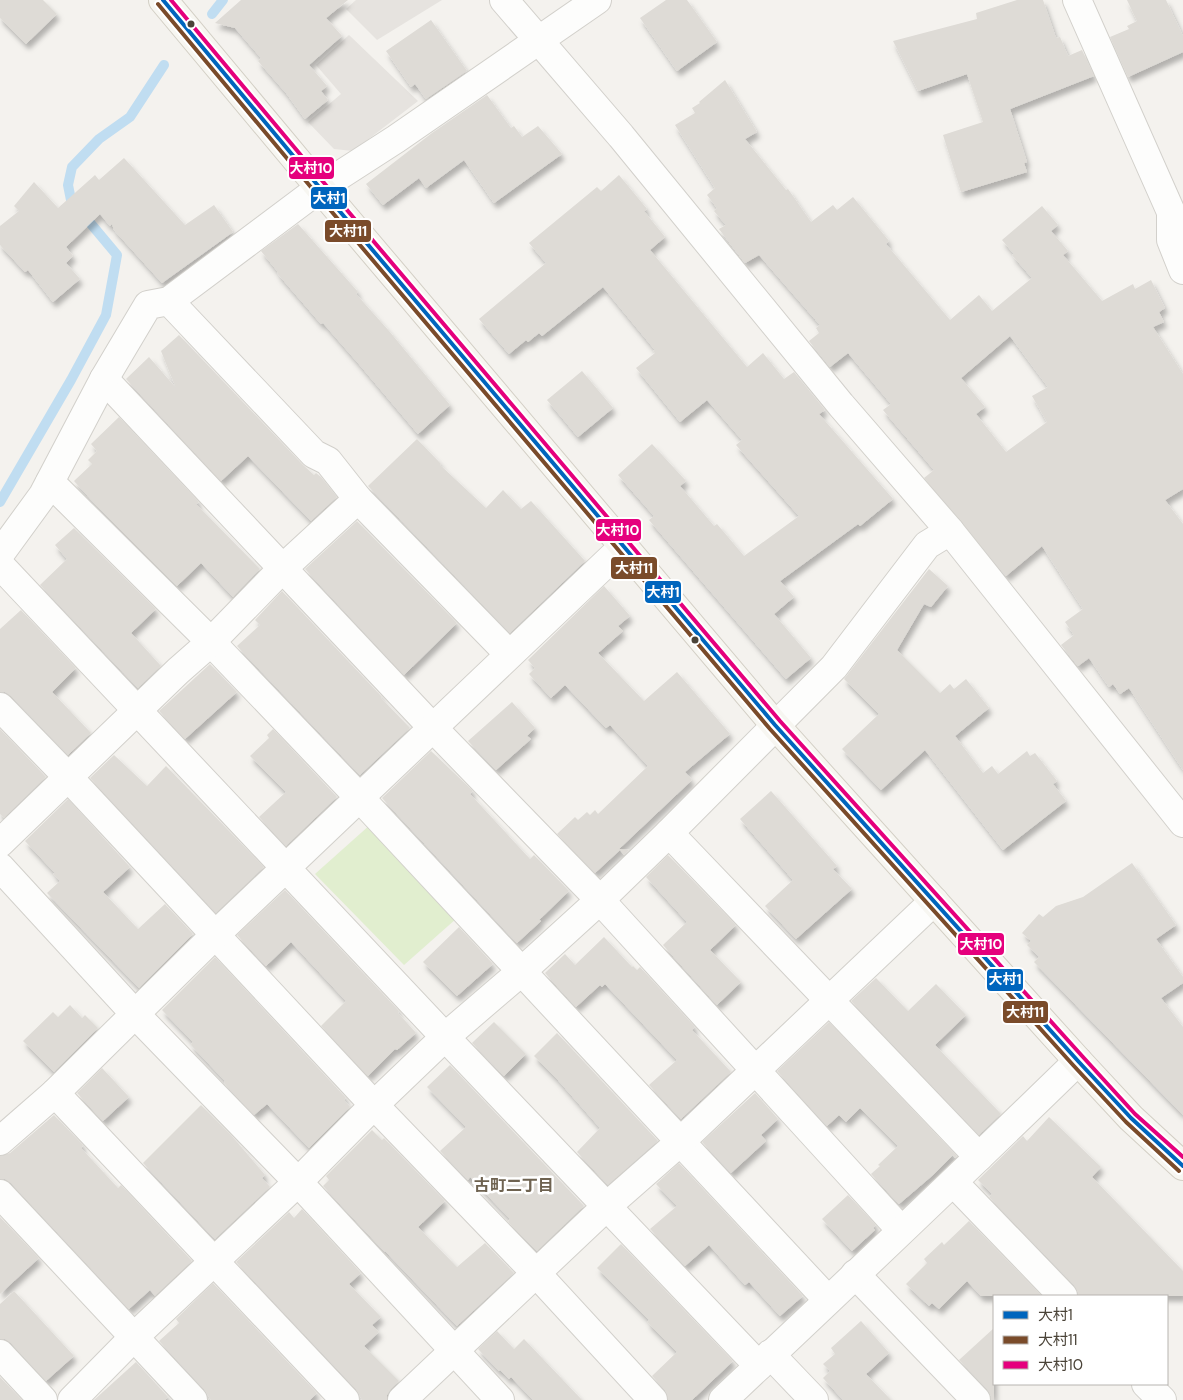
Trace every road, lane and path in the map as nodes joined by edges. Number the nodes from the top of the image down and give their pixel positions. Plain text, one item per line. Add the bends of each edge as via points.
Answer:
1 (163, 0) edge
2 (504, 0) edge
3 (597, 0) edge
4 (1077, 0) edge
5 (540, 41) junction
6 (320, 188) junction
7 (1177, 212) edge
8 (1183, 270) edge
9 (169, 301) junction
10 (104, 379) junction
11 (50, 482) junction
12 (358, 499) junction
13 (950, 531) junction
14 (624, 546) junction
15 (0, 554) edge
16 (0, 565) edge
17 (283, 568) junction
18 (211, 642) junction
19 (509, 654) junction
20 (0, 707) edge
21 (137, 710) junction
22 (775, 725) junction
23 (433, 728) junction
24 (68, 777) junction
25 (359, 797) junction
26 (1183, 823) edge
27 (669, 833) junction
28 (0, 843) edge
29 (0, 867) edge
30 (286, 868) junction
31 (600, 900) junction
32 (934, 901) junction
33 (214, 936) junction
34 (522, 971) junction
35 (829, 999) junction
36 (136, 1015) junction
37 (446, 1038) junction
38 (1078, 1061) junction
39 (755, 1070) junction
40 (55, 1093) junction
41 (374, 1106) junction
42 (0, 1141) edge
43 (680, 1142) junction
44 (979, 1157) junction
45 (1183, 1166) edge
46 (298, 1182) junction
47 (954, 1183) junction
48 (0, 1194) edge
49 (607, 1206) junction
50 (901, 1230) junction
51 (215, 1262) junction
52 (536, 1273) junction
53 (855, 1274) junction
54 (1062, 1295) edge
55 (828, 1300) junction
56 (134, 1337) junction
57 (455, 1351) junction
58 (0, 1354) edge
59 (765, 1360) junction
60 (1147, 1385) edge
61 (43, 1400) edge
62 (72, 1400) edge
63 (194, 1400) edge
64 (344, 1400) edge
65 (402, 1400) edge
66 (500, 1400) edge
67 (653, 1400) edge
68 (723, 1400) edge
69 (814, 1400) edge
70 (976, 1400) edge
71 (1162, 1400) edge

1 - 6 street
2 - 5 street
3 - 5 street
4 - 7 street
5 - 6 street
5 - 13 street via 841,405
6 - 9 street
6 - 14 street
7 - 8 street via 1171,240
9 - 10 street via 148,305
9 - 12 street via 314,454 328,461
10 - 11 street
10 - 17 street
11 - 15 street
11 - 18 street
12 - 17 street
12 - 19 street
13 - 22 street via 927,545 834,667
13 - 26 street
14 - 19 street
14 - 22 street
16 - 21 street
17 - 18 street
17 - 23 street
18 - 21 street
18 - 25 street
19 - 23 street
20 - 24 street
21 - 24 street
21 - 30 street
22 - 27 street
22 - 32 street
23 - 25 street
23 - 31 street
24 - 28 street
24 - 33 street
25 - 30 street
25 - 34 street
27 - 31 street
27 - 35 street
29 - 36 street
30 - 33 street
30 - 37 street
31 - 34 street
31 - 39 street
32 - 35 street
32 - 38 street
33 - 36 street
33 - 41 street
34 - 37 street
34 - 43 street
35 - 39 street
35 - 44 street
36 - 40 street
36 - 46 street
37 - 41 street
37 - 49 street
38 - 44 street
38 - 45 street
39 - 43 street
39 - 50 street
40 - 42 street
40 - 51 street
41 - 46 street
41 - 52 street
43 - 49 street
43 - 55 street
44 - 47 street
46 - 51 street
46 - 57 street
47 - 50 street
47 - 54 street
48 - 56 street
49 - 52 street
49 - 59 street
50 - 53 street
51 - 56 street
51 - 64 street
52 - 57 street
52 - 67 street
53 - 55 street
53 - 70 street
55 - 59 street
56 - 62 street
56 - 63 street
57 - 65 street
57 - 66 street
58 - 61 street
59 - 68 street
59 - 69 street
60 - 71 street

